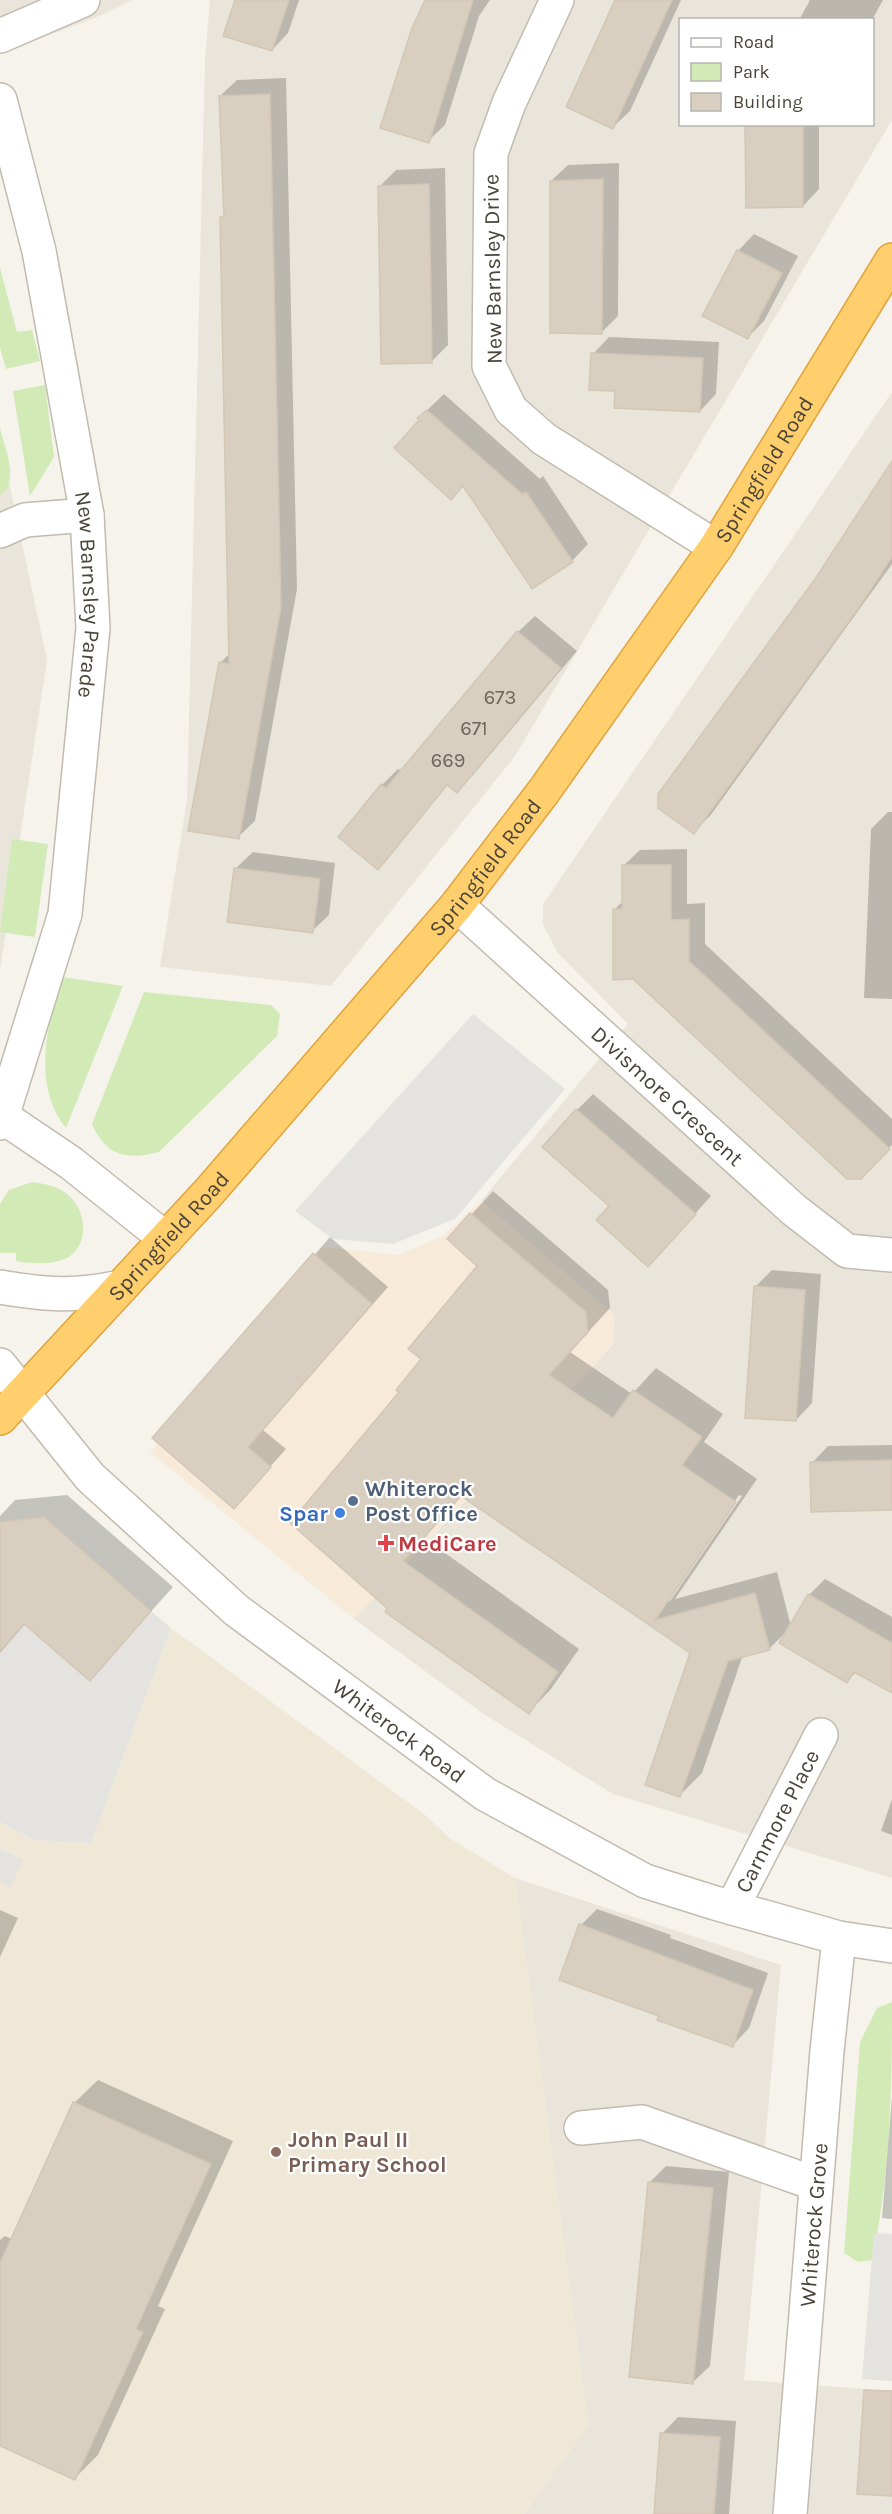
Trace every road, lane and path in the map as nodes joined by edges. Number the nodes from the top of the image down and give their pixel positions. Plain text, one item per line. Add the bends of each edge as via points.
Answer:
1 (83, 0) edge
2 (557, 0) edge
3 (0, 36) edge
4 (0, 100) edge
5 (892, 260) edge
6 (87, 515) junction
7 (0, 531) edge
8 (716, 547) junction
9 (457, 905) junction
10 (1, 1120) edge
11 (166, 1239) junction
12 (892, 1255) edge
13 (0, 1287) edge
14 (121, 1287) junction
15 (0, 1365) edge
16 (22, 1395) junction
17 (0, 1418) edge
18 (821, 1735) dead end
19 (732, 1908) junction
20 (839, 1938) junction
21 (892, 1946) edge
22 (581, 2128) dead end
23 (816, 2184) junction
24 (790, 2514) edge

1 - 3 street
2 - 8 street, New Barnsley Drive via 509,103 491,153 489,366 511,410 544,438
4 - 6 street, New Barnsley Parade via 39,251
5 - 8 highway, Springfield Road
6 - 7 street via 25,520
6 - 10 street, New Barnsley Parade via 93,628 65,914
8 - 9 highway, Springfield Road via 544,791
9 - 11 highway, Springfield Road
9 - 12 street, Divismore Crescent via 794,1210 847,1251
10 - 11 street via 71,1162
11 - 14 highway, Springfield Road
13 - 14 street via 50,1295 86,1294
14 - 16 highway, Springfield Road
15 - 16 street, Whiterock Road
16 - 17 highway, Springfield Road
16 - 19 street, Whiterock Road via 90,1477 236,1610 485,1794 645,1881
18 - 19 street, Carnmore Place
19 - 20 street, Whiterock Road
20 - 21 street, Whiterock Road
20 - 23 street, Whiterock Grove
22 - 23 street via 642,2122
23 - 24 street, Whiterock Grove

